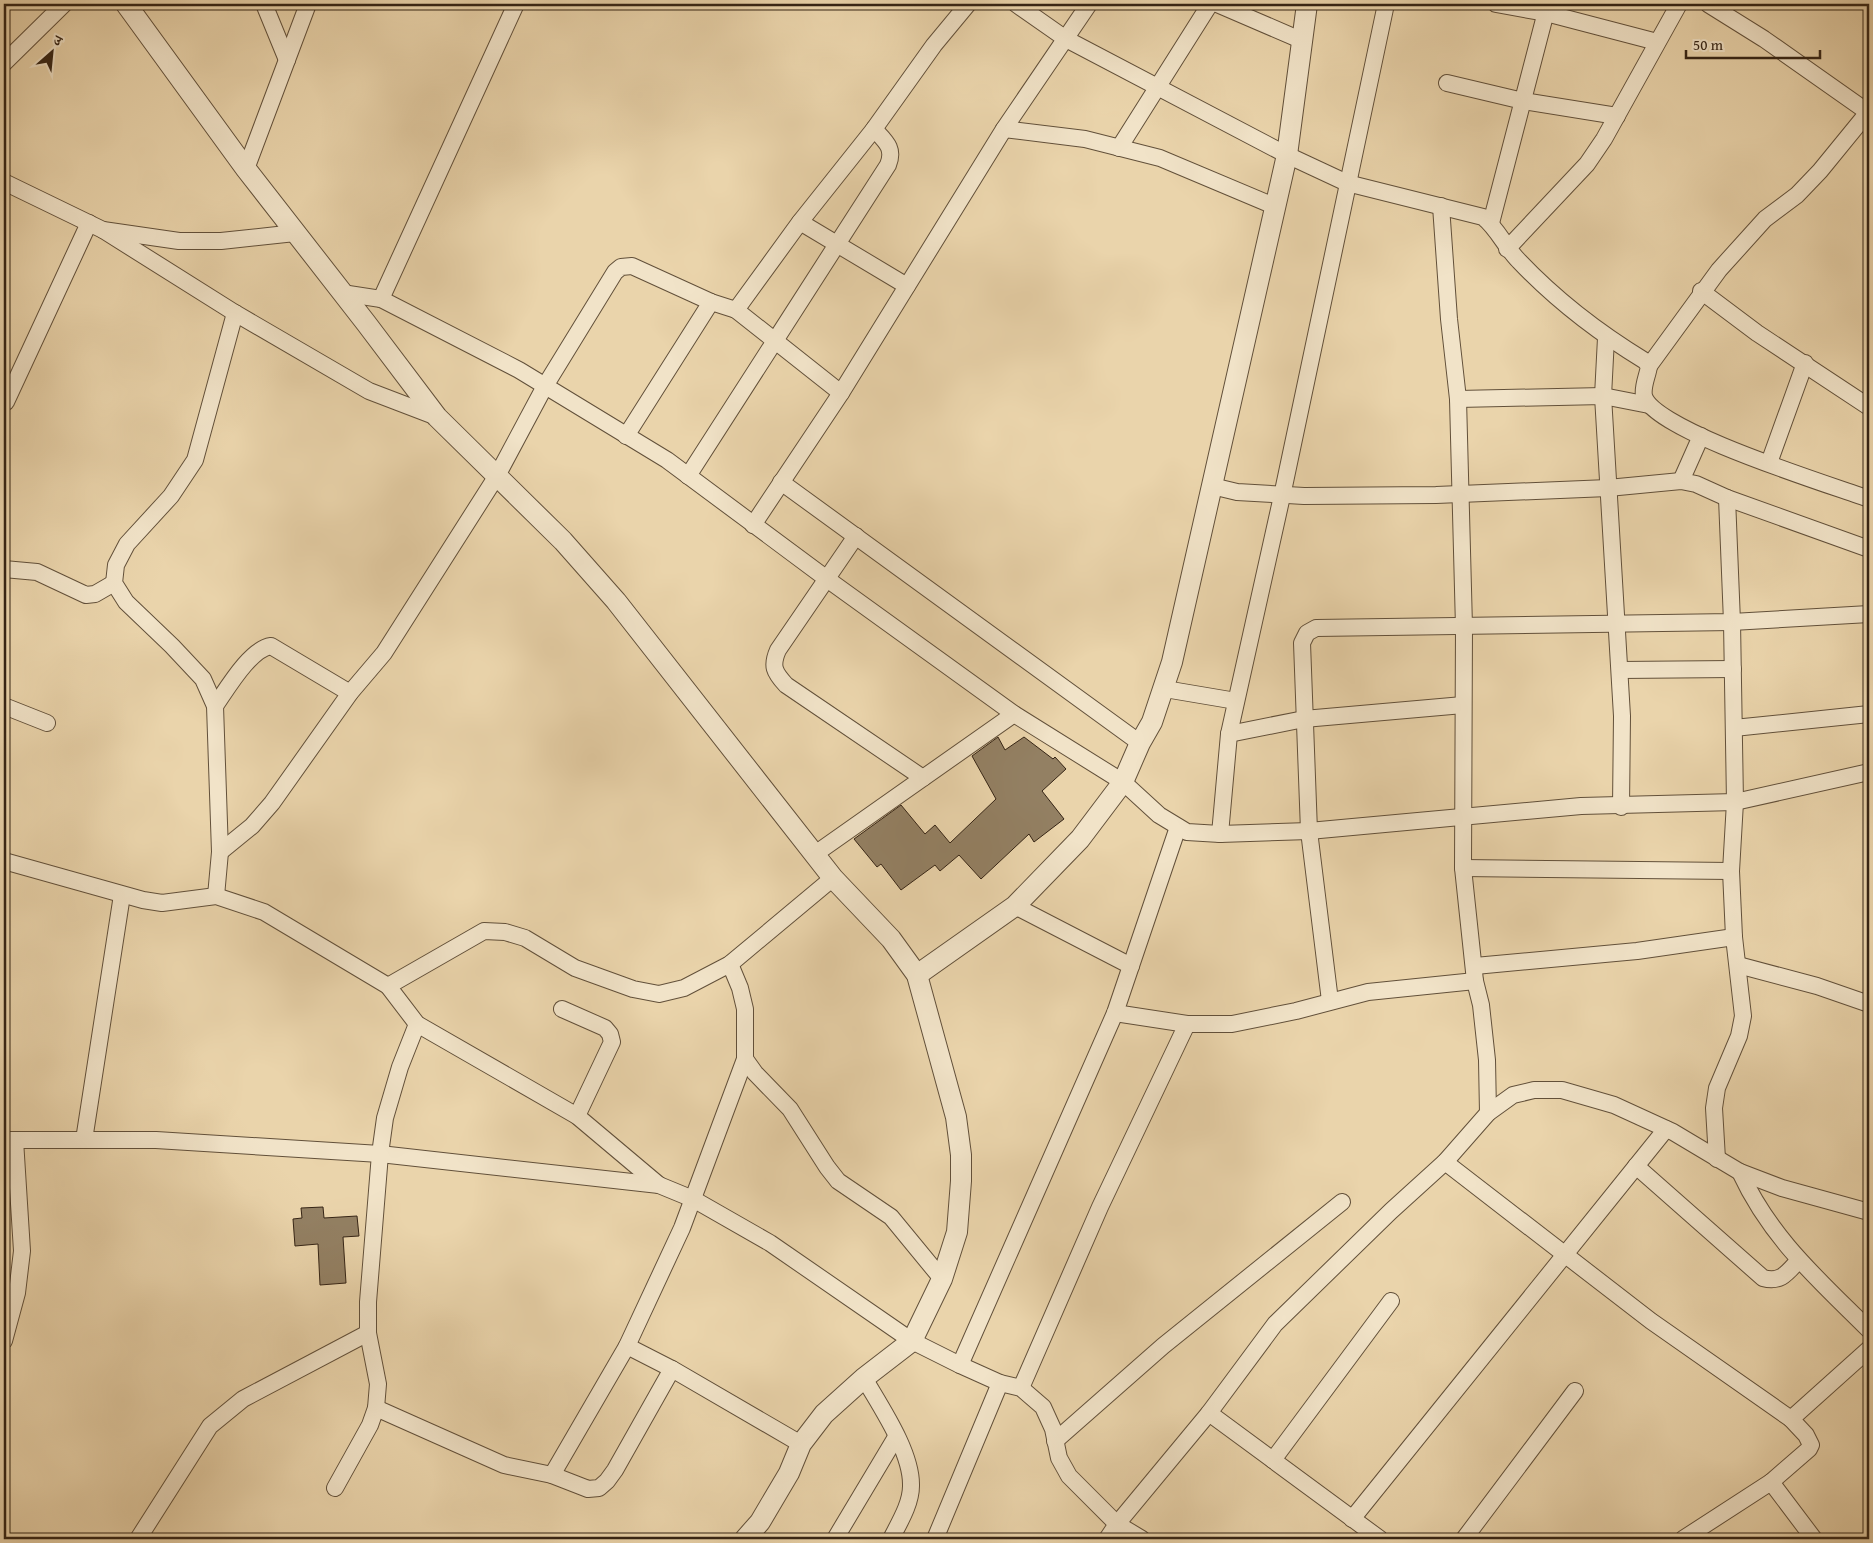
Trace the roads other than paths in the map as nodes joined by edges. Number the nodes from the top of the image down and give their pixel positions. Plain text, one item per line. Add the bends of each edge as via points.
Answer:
1 (64, 4) edge
2 (126, 4) edge
3 (264, 4) edge
4 (308, 4) edge
5 (516, 4) edge
6 (1016, 4) edge
7 (1089, 4) edge
8 (1210, 4) edge
9 (1217, 4) edge
10 (1307, 4) edge
11 (1386, 4) edge
12 (1496, 4) edge
13 (1679, 4) edge
14 (1708, 4) edge
15 (965, 5) edge
16 (1547, 8) edge
17 (1066, 39) junction
18 (1303, 41) junction
19 (1657, 42) junction
20 (287, 60) junction
21 (4, 64) edge
22 (1447, 84) dead end
23 (1158, 87) junction
24 (1523, 101) junction
25 (1869, 112) edge
26 (1616, 116) junction
27 (1004, 128) junction
28 (874, 129) junction
29 (1119, 148) junction
30 (1287, 155) junction
31 (246, 169) junction
32 (4, 182) edge
33 (1347, 183) junction
34 (1274, 206) junction
35 (1441, 206) junction
36 (800, 222) junction
37 (1491, 223) junction
38 (96, 226) junction
39 (295, 233) junction
40 (836, 246) junction
41 (1507, 249) junction
42 (907, 286) junction
43 (1702, 291) junction
44 (342, 293) junction
45 (381, 299) junction
46 (710, 302) junction
47 (736, 310) junction
48 (236, 313) junction
49 (1606, 338) junction
50 (775, 341) junction
51 (1805, 364) junction
52 (1649, 366) junction
53 (545, 386) junction
54 (841, 392) junction
55 (1603, 396) junction
56 (1458, 398) junction
57 (6, 402) dead end
58 (1649, 405) junction
59 (1869, 407) edge
60 (437, 417) junction
61 (626, 436) junction
62 (1701, 436) junction
63 (1769, 463) junction
64 (498, 474) junction
65 (688, 476) junction
66 (1681, 481) junction
67 (782, 482) junction
68 (1212, 486) junction
69 (1608, 488) junction
70 (1460, 492) junction
71 (1282, 496) junction
72 (1726, 498) junction
73 (1869, 499) edge
74 (754, 524) junction
75 (856, 536) junction
76 (1869, 549) edge
77 (4, 569) edge
78 (827, 579) junction
79 (114, 583) junction
80 (1869, 614) edge
81 (1732, 622) junction
82 (1618, 624) junction
83 (1464, 627) junction
84 (1733, 669) junction
85 (1620, 670) junction
86 (1165, 688) junction
87 (350, 693) junction
88 (1236, 700) junction
89 (1463, 705) junction
90 (4, 706) edge
91 (215, 706) junction
92 (1014, 714) junction
93 (1869, 714) edge
94 (1304, 719) junction
95 (47, 723) dead end
96 (1734, 728) junction
97 (1229, 734) junction
98 (1140, 743) junction
99 (1869, 772) edge
100 (923, 778) junction
101 (1123, 782) junction
102 (1735, 802) junction
103 (1622, 806) junction
104 (1462, 818) junction
105 (1178, 827) junction
106 (1309, 831) junction
107 (1220, 834) junction
108 (220, 852) junction
109 (815, 854) junction
110 (4, 861) edge
111 (1463, 868) junction
112 (1731, 871) junction
113 (833, 878) junction
114 (122, 895) junction
115 (216, 896) junction
116 (1015, 906) junction
117 (1734, 937) junction
118 (730, 964) junction
119 (1738, 965) junction
120 (1131, 966) junction
121 (1475, 973) junction
122 (917, 975) junction
123 (388, 986) junction
124 (1330, 1001) junction
125 (1869, 1004) edge
126 (562, 1009) dead end
127 (1116, 1013) junction
128 (417, 1024) junction
129 (1187, 1024) junction
130 (744, 1059) junction
131 (1488, 1113) junction
132 (577, 1116) junction
133 (1666, 1129) junction
134 (9, 1140) edge
135 (84, 1140) junction
136 (380, 1154) junction
137 (1717, 1159) junction
138 (1445, 1162) junction
139 (1636, 1166) junction
140 (1740, 1172) junction
141 (659, 1185) junction
142 (693, 1199) junction
143 (1342, 1202) dead end
144 (1869, 1212) edge
145 (1564, 1253) junction
146 (1799, 1260) junction
147 (942, 1279) junction
148 (1391, 1301) dead end
149 (1869, 1330) edge
150 (368, 1334) junction
151 (4, 1341) edge
152 (912, 1341) junction
153 (627, 1346) junction
154 (1869, 1349) edge
155 (960, 1365) junction
156 (672, 1369) junction
157 (864, 1378) junction
158 (1000, 1382) junction
159 (1021, 1388) junction
160 (1575, 1391) dead end
161 (376, 1408) junction
162 (1208, 1413) junction
163 (1791, 1419) junction
164 (896, 1437) junction
165 (1055, 1441) junction
166 (801, 1444) junction
167 (1272, 1460) junction
168 (552, 1475) junction
169 (1771, 1482) junction
170 (335, 1488) dead end
171 (1352, 1519) junction
172 (1117, 1524) junction
173 (138, 1539) edge
174 (745, 1539) edge
175 (834, 1539) edge
176 (891, 1539) edge
177 (935, 1539) edge
178 (1107, 1539) edge
179 (1142, 1539) edge
180 (1380, 1539) edge
181 (1464, 1539) edge
182 (1683, 1539) edge
183 (1814, 1539) edge

1 - 21 street
2 - 31 street
3 - 20 street
4 - 20 street
5 - 45 street
6 - 17 street
7 - 17 street
8 - 23 street
9 - 18 street
10 - 18 street
11 - 33 street
12 - 16 street
13 - 19 street
14 - 25 street
15 - 28 street
16 - 19 street
16 - 24 street
17 - 23 street
17 - 27 street
18 - 30 street
19 - 26 street
20 - 31 street
22 - 24 street
23 - 29 street
23 - 30 street
24 - 26 street
24 - 37 street
25 - 43 street via 1820,171 1797,195 1765,219
26 - 41 street via 1587,164
27 - 29 street via 1085,139
27 - 42 street
28 - 36 street
28 - 40 street via 890,146 891,157
29 - 34 street via 1160,158
30 - 33 street
30 - 34 street
31 - 39 street
32 - 38 street
33 - 35 street
33 - 71 street
34 - 68 street
35 - 37 street via 1483,216
35 - 56 street
36 - 40 street
36 - 47 street
37 - 41 street
38 - 39 street via 179,241 221,241
38 - 48 street
38 - 57 street
39 - 44 street
40 - 42 street
40 - 50 street
41 - 49 street via 1536,280
42 - 54 street
43 - 51 street
43 - 52 street
44 - 45 street
44 - 60 street
45 - 53 street
46 - 47 street
46 - 53 street via 632,266 621,267
46 - 61 street
47 - 50 street
48 - 60 street via 369,390
48 - 79 street via 194,460 171,496 127,544 116,565
49 - 52 street
49 - 55 street
50 - 54 street
50 - 65 street
51 - 59 street
51 - 63 street
52 - 58 street via 1644,390
53 - 61 street
53 - 64 street
54 - 67 street
55 - 56 street
55 - 58 street
55 - 69 street
56 - 70 street
58 - 62 street via 1676,425
60 - 64 street via 460,442
61 - 65 street
62 - 63 street
62 - 66 street
63 - 73 street
64 - 87 street via 384,653
64 - 109 street via 616,601
65 - 74 street
66 - 69 street
66 - 72 street
67 - 74 street
67 - 75 street
68 - 71 street
68 - 86 street
69 - 70 street
69 - 82 street
70 - 71 street
70 - 83 street
71 - 88 street
72 - 76 street
72 - 81 street
74 - 78 street
75 - 78 street
75 - 98 street
77 - 79 street via 37,572 86,595 95,594
78 - 92 street
78 - 100 street via 778,650 774,672 786,685
79 - 91 street via 126,602 203,679
80 - 81 street
81 - 82 street
81 - 84 street
82 - 83 street
82 - 85 street
83 - 89 street
83 - 94 street via 1316,628 1307,633 1302,643
84 - 85 street
84 - 96 street
85 - 103 street
86 - 88 street
86 - 98 street
87 - 91 street via 270,646 261,647 249,660
87 - 108 street via 272,803 252,826
88 - 97 street
89 - 94 street
89 - 104 street
90 - 95 street
91 - 108 street
92 - 100 street
92 - 101 street
93 - 96 street
94 - 97 street
94 - 106 street
96 - 102 street
97 - 107 street
98 - 101 street
99 - 102 street
100 - 109 street
101 - 105 street via 1158,815
101 - 116 street via 1080,838
102 - 103 street
102 - 112 street
103 - 104 street via 1581,806
104 - 106 street
104 - 111 street
105 - 107 street via 1187,832
105 - 120 street
106 - 107 street
106 - 124 street
108 - 115 street
109 - 113 street
110 - 114 street
111 - 112 street
111 - 121 street
112 - 117 street
113 - 118 street
113 - 122 street via 892,938
114 - 115 street via 162,903
114 - 135 street
115 - 123 street via 264,912
116 - 120 street
116 - 122 street
117 - 119 street
117 - 121 street
118 - 123 street via 684,988 659,994 633,989 575,968 525,938 505,932 484,931
118 - 130 street via 745,1009
119 - 125 street
119 - 137 street via 1743,1016 1739,1036 1717,1088 1714,1108
120 - 127 street
121 - 124 street
121 - 131 street via 1487,1060
122 - 147 street via 956,1117 960,1155 957,1232
123 - 128 street
124 - 129 street via 1232,1024
126 - 132 street via 605,1028 612,1042
127 - 129 street
127 - 155 street
128 - 132 street
128 - 136 street via 400,1067
129 - 159 street via 1100,1207
130 - 142 street
130 - 147 street via 790,1108 838,1181 891,1217
131 - 133 street via 1512,1096 1534,1090 1562,1090 1614,1105
131 - 138 street
132 - 141 street
133 - 137 street
133 - 139 street
134 - 135 street
134 - 151 street via 22,1251 17,1293
135 - 136 street via 156,1140
136 - 141 street
136 - 150 street
137 - 140 street
138 - 145 street
138 - 162 street via 1275,1324
139 - 145 street
139 - 146 street via 1763,1278 1774,1281 1784,1277
140 - 144 street via 1782,1188
140 - 146 street via 1754,1202
141 - 142 street
142 - 152 street via 770,1242
142 - 153 street
143 - 165 street via 1163,1346
145 - 163 street via 1651,1321
145 - 171 street
146 - 149 street
147 - 152 street
148 - 167 street
150 - 161 street via 378,1384
150 - 173 street via 243,1399 210,1426
152 - 155 street
152 - 157 street
153 - 156 street
153 - 168 street
154 - 163 street
155 - 158 street
156 - 166 street
156 - 168 street via 607,1481 599,1488 588,1489
157 - 164 street
157 - 166 street via 824,1414
158 - 159 street
158 - 177 street
159 - 165 street via 1043,1407
160 - 181 street
161 - 168 street via 504,1464
161 - 170 street
162 - 167 street
162 - 172 street
163 - 169 street via 1806,1435 1809,1449
164 - 175 street
164 - 176 street via 910,1469 911,1486
165 - 172 street via 1058,1458 1070,1476
166 - 174 street via 789,1474 760,1522
167 - 171 street
169 - 182 street
169 - 183 street
171 - 180 street
172 - 178 street
172 - 179 street

